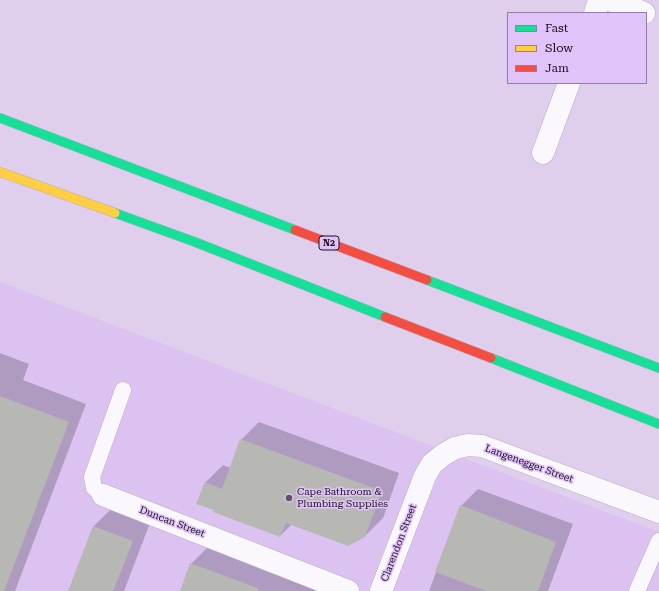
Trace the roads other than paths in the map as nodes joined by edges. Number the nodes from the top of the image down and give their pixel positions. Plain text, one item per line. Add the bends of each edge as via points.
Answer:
1 (599, 0) edge
2 (610, 0) edge
3 (595, 12) edge
4 (642, 12) edge
5 (647, 14) edge
6 (659, 19) edge
7 (569, 84) edge
8 (0, 118) edge
9 (543, 153) dead end
10 (0, 172) edge
11 (659, 368) edge
12 (123, 390) dead end
13 (659, 424) edge
14 (417, 494) joint
15 (103, 495) joint
16 (659, 512) edge
17 (659, 540) edge
18 (348, 591) edge
19 (381, 591) edge
20 (637, 591) edge

1 - 3 street
2 - 4 street
5 - 6 street
7 - 9 street
8 - 11 highway, N2
10 - 13 highway via 195,242
12 - 15 lane, Duncan Street via 92,477 94,488
14 - 16 street, Langenegger Street via 432,464 443,455 455,448 468,445 482,446
14 - 19 street, Clarendon Street
15 - 18 street, Duncan Street
17 - 20 lane

